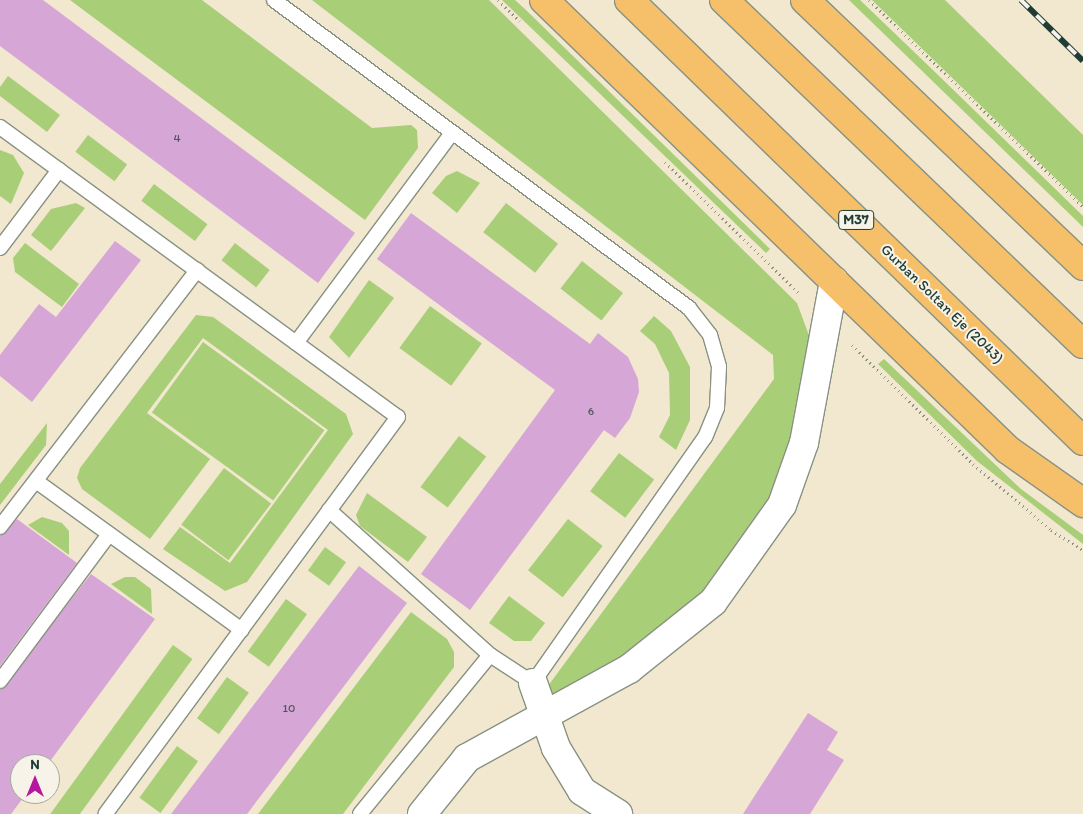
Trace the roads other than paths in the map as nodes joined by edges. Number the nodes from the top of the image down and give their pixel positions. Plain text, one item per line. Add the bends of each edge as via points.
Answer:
1 (274, 0) edge
2 (544, 0) edge
3 (629, 0) edge
4 (724, 0) edge
5 (805, 0) edge
6 (0, 127) edge
7 (452, 133) junction
8 (59, 170) junction
9 (0, 248) edge
10 (1083, 266) edge
11 (197, 270) junction
12 (834, 281) junction
13 (296, 343) junction
14 (1083, 344) edge
15 (1083, 441) edge
16 (36, 481) junction
17 (1083, 503) edge
18 (328, 510) junction
19 (0, 527) edge
20 (109, 534) junction
21 (242, 630) junction
22 (490, 655) junction
23 (0, 681) edge
24 (532, 683) junction
25 (544, 716) junction
26 (105, 814) edge
27 (360, 814) edge
28 (422, 814) edge
29 (618, 814) edge

1 - 7 lane
2 - 12 highway
3 - 15 highway, Gurban Soltan Eje (2043) / M37
4 - 14 highway
5 - 10 highway
6 - 8 lane
7 - 13 lane
7 - 24 lane via 689,308 710,335 719,367 717,408 705,437
8 - 9 lane
8 - 11 lane
11 - 13 lane
11 - 16 lane
12 - 17 highway via 1008,450
12 - 25 street via 804,443 782,505 713,602 630,669
13 - 18 lane via 398,417
16 - 19 lane
16 - 20 lane
18 - 21 lane
18 - 22 lane
20 - 21 lane
20 - 23 lane
21 - 26 lane
22 - 24 lane
22 - 27 lane
24 - 25 street
25 - 28 street via 467,758
25 - 29 street via 556,748 582,791

